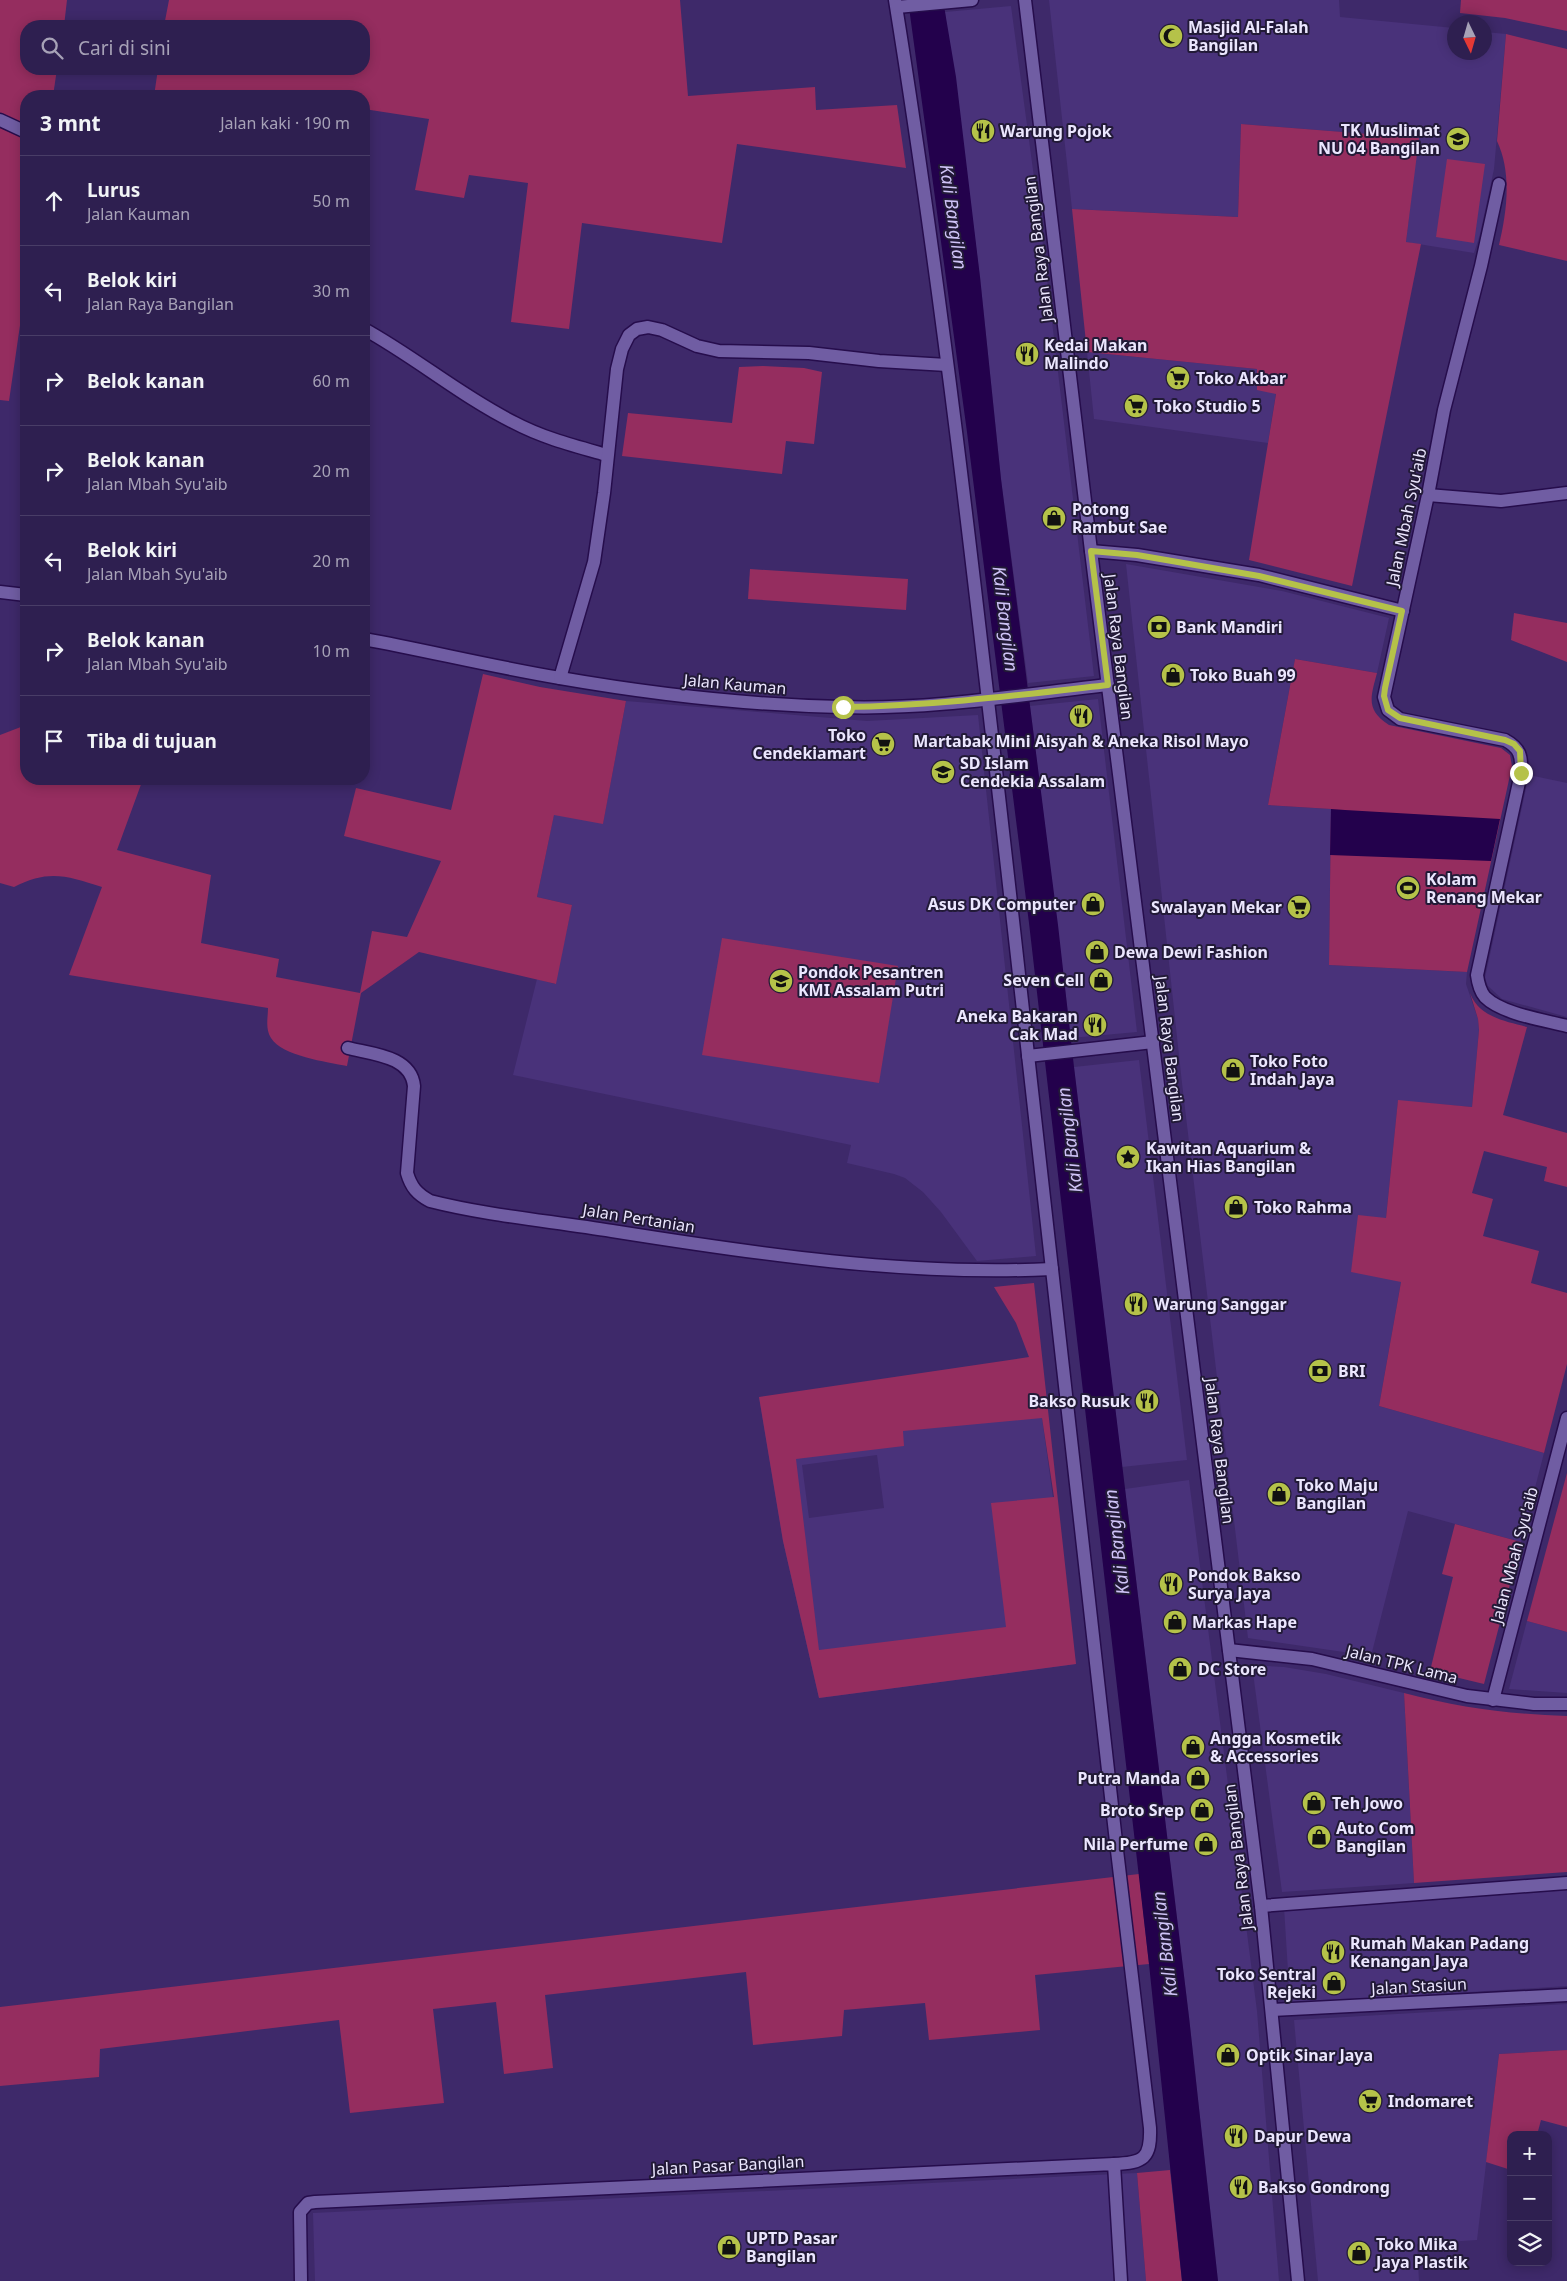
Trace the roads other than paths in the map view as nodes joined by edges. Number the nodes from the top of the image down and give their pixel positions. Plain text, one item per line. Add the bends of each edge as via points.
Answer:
1 (1024, 0) edge
2 (967, 1) edge
3 (898, 5) edge
4 (0, 120) edge
5 (20, 129) edge
6 (1499, 184) dead end
7 (370, 333) edge
8 (947, 365) junction
9 (607, 455) junction
10 (1567, 493) edge
11 (1428, 495) junction
12 (1091, 551) junction
13 (0, 592) edge
14 (20, 594) edge
15 (1402, 611) junction
16 (370, 640) edge
17 (560, 678) junction
18 (1108, 685) junction
19 (993, 698) junction
20 (1567, 1026) edge
21 (1153, 1042) junction
22 (348, 1048) dead end
23 (1033, 1056) junction
24 (1052, 1269) junction
25 (1567, 1418) edge
26 (1229, 1650) junction
27 (1493, 1700) junction
28 (1567, 1704) edge
29 (1567, 1883) edge
30 (1261, 1906) junction
31 (1567, 1995) edge
32 (1272, 2010) junction
33 (1114, 2164) junction
34 (301, 2281) edge
35 (1121, 2281) edge
36 (1298, 2281) edge

1 - 12 street, Jalan Raya Bangilan
2 - 3 street
3 - 8 street
4 - 5 street
6 - 11 street, Jalan Mbah Syu'aib via 1444,410
7 - 9 street via 512,422 559,442
8 - 9 street via 809,353 720,351 697,346 662,330 648,327 636,330 629,335 622,349 617,370
8 - 19 street
9 - 17 street via 594,562
10 - 11 street via 1501,501
11 - 15 street, Jalan Mbah Syu'aib
12 - 15 street via 1137,555 1259,576
12 - 18 street, Jalan Raya Bangilan
13 - 14 street
15 - 20 street, Jalan Mbah Syu'aib via 1385,688 1388,710 1400,718 1505,740 1520,751 1522,760 1478,962 1480,988 1484,996 1505,1009
16 - 17 street, Jalan Kauman
17 - 19 street, Jalan Kauman via 692,696 802,706 894,707
18 - 19 street, Jalan Kauman
18 - 21 street, Jalan Raya Bangilan
19 - 23 street
21 - 23 street
21 - 26 street, Jalan Raya Bangilan
22 - 24 street, Jalan Pertanian via 403,1064 413,1077 407,1173 418,1194 430,1201 669,1240 851,1263 948,1271
23 - 24 street
24 - 33 street, Jalan Pasar Bangilan via 1150,2128 1150,2144 1142,2159
25 - 27 street, Jalan Mbah Syu'aib
26 - 27 street, Jalan TPK Lama via 1312,1659
26 - 30 street, Jalan Raya Bangilan
27 - 28 street, Jalan TPK Lama
29 - 30 street
30 - 32 street, Jalan Raya Bangilan
31 - 32 street, Jalan Stasiun
32 - 36 street, Jalan Raya Bangilan
33 - 34 street, Jalan Pasar Bangilan via 308,2203 300,2212
33 - 35 street

